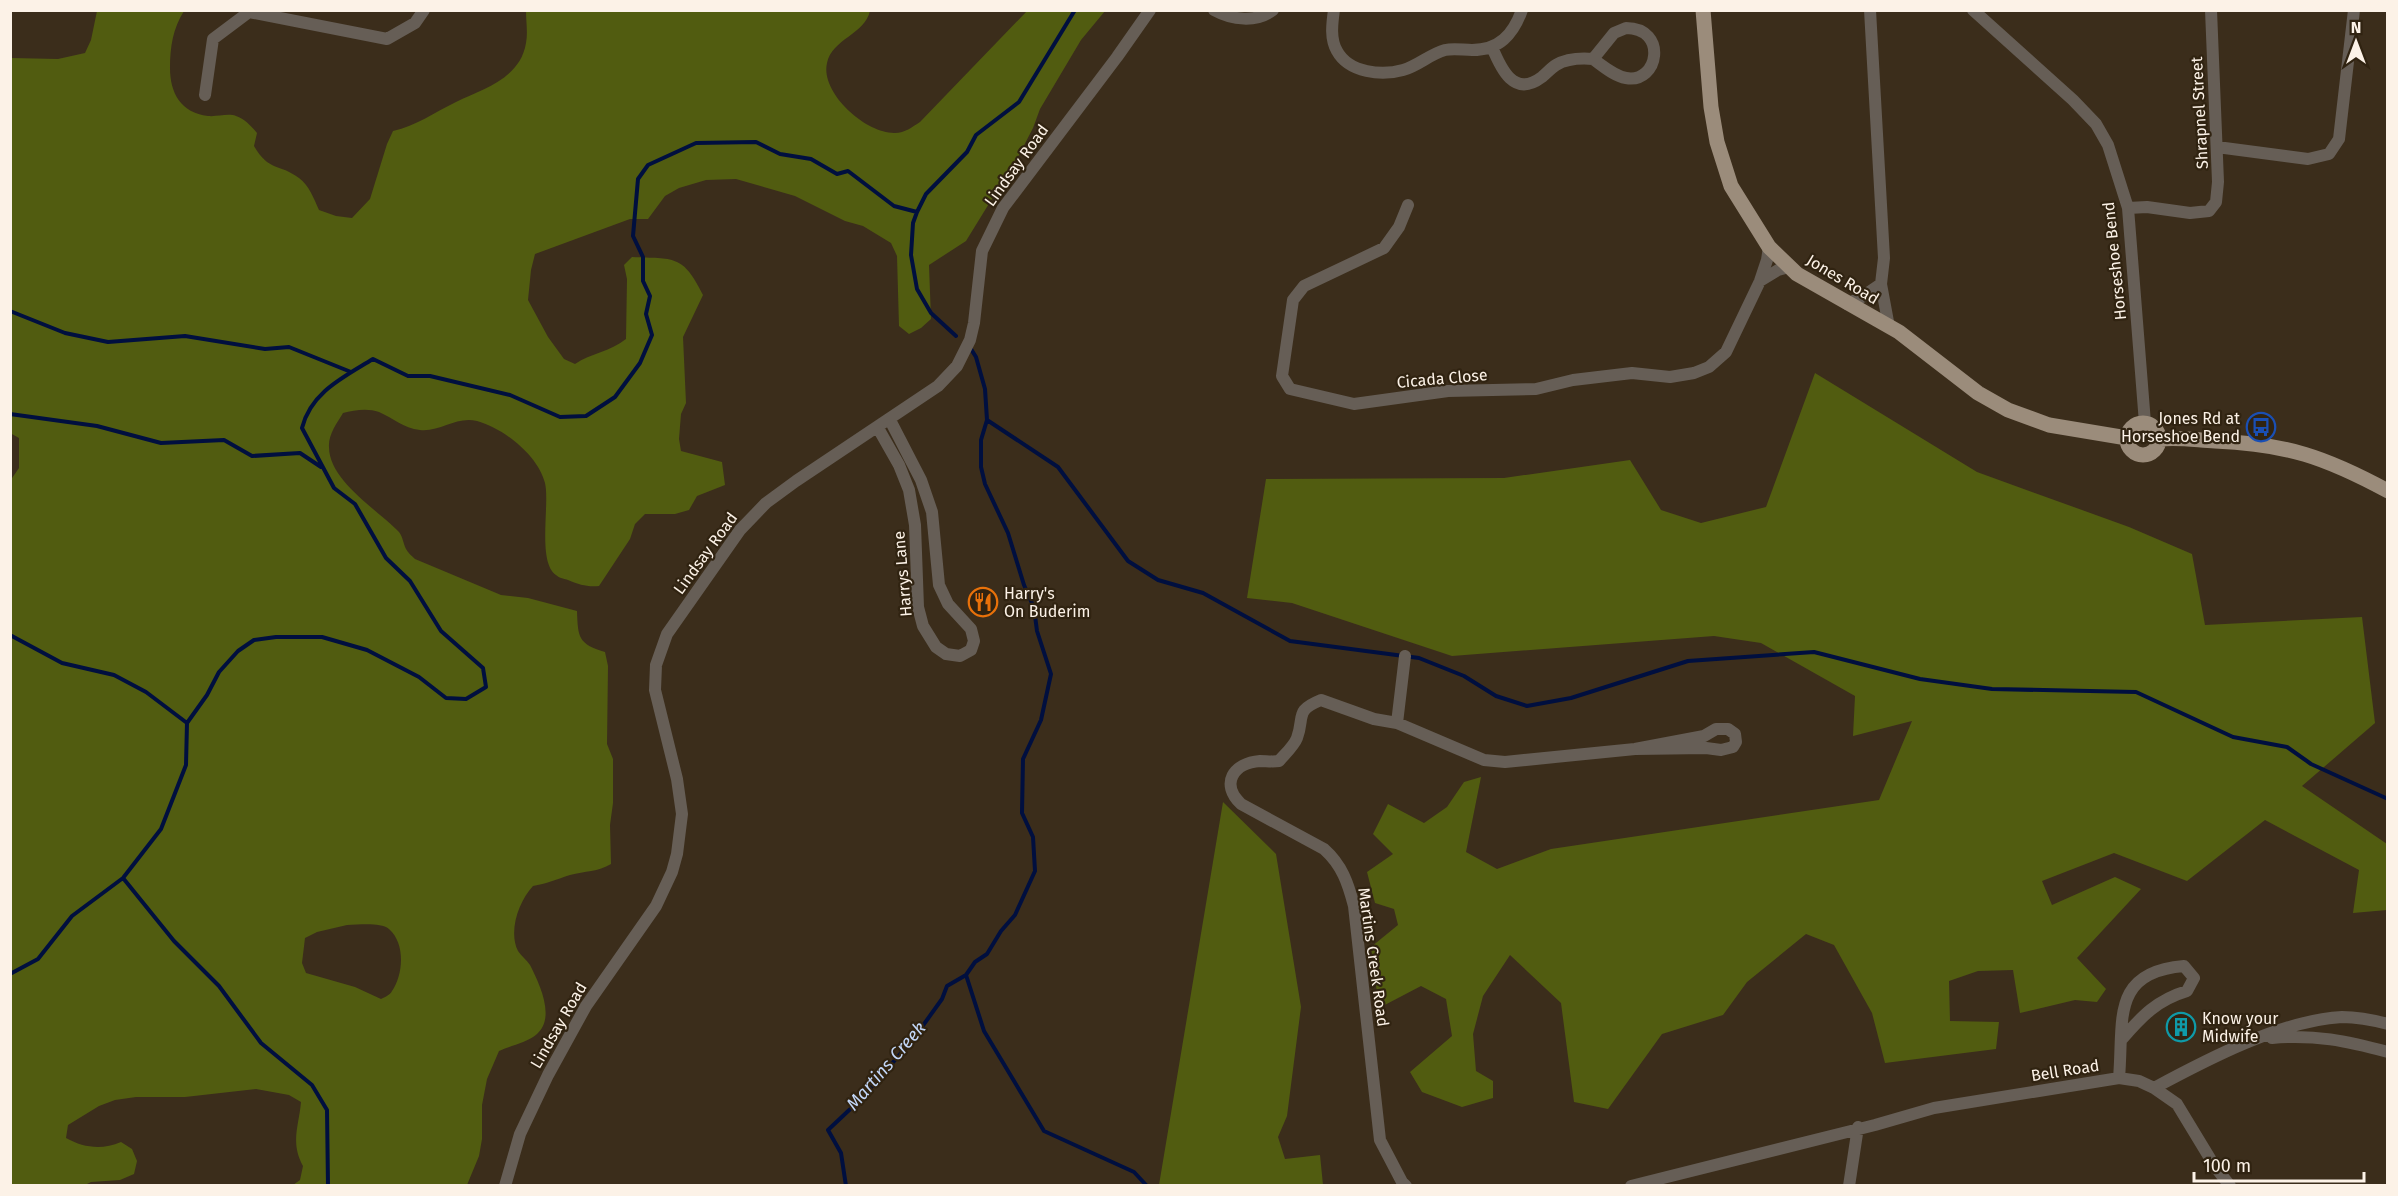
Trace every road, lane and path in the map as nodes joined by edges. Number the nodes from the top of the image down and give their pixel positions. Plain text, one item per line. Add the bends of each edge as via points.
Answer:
1 (424, 10) edge
2 (1150, 10) edge
3 (1214, 10) edge
4 (1273, 10) edge
5 (1334, 10) edge
6 (1522, 10) edge
7 (1703, 10) edge
8 (1870, 10) edge
9 (1973, 10) edge
10 (2211, 10) edge
11 (2354, 10) edge
12 (1492, 47) junction
13 (1593, 58) junction
14 (205, 95) dead end
15 (2217, 147) junction
16 (1408, 205) dead end
17 (2128, 208) junction
18 (1769, 247) junction
19 (1789, 267) junction
20 (1760, 281) junction
21 (1881, 284) junction
22 (1847, 304) junction
23 (1889, 327) junction
24 (890, 420) junction
25 (2145, 423) junction
26 (878, 428) junction
27 (2127, 438) junction
28 (2160, 439) junction
29 (2388, 491) edge
30 (1405, 656) dead end
31 (1397, 723) junction
32 (1635, 749) junction
33 (2388, 1024) edge
34 (2122, 1039) junction
35 (2256, 1040) junction
36 (2388, 1052) edge
37 (2119, 1078) junction
38 (2154, 1088) junction
39 (1858, 1128) junction
40 (505, 1185) edge
41 (1406, 1185) edge
42 (1631, 1185) edge
43 (1850, 1185) edge
44 (2230, 1185) edge

1 - 14 street via 415,23 387,39 249,12 213,39
2 - 24 street, Lindsay Road via 1003,208 982,251 974,323 957,366 938,386
3 - 4 street via 1230,18 1244,19
5 - 12 street via 1332,26 1337,51 1358,69 1374,73 1404,70 1443,50
6 - 12 street via 1509,36
7 - 18 main road, Jones Road via 1717,142 1731,186
8 - 21 street via 1884,258
9 - 17 street, Horseshoe Bend via 2096,124 2108,145
10 - 15 street, Shrapnel Street
11 - 15 street via 2339,139 2329,153 2308,159
12 - 13 street via 1510,80 1527,84 1557,64
13 - 13 street via 1614,33 1626,28 1646,33 1653,44 1654,61 1650,68 1633,78 1616,75
15 - 17 street, Shrapnel Street via 2216,202 2209,211
16 - 20 street, Cicada Close via 1384,248 1304,286 1293,300 1282,376 1290,389 1354,404 1448,391 1536,389 1632,373 1670,377 1695,373 1726,352
17 - 25 street, Horseshoe Bend
18 - 19 main road, Jones Road
18 - 20 street, Cicada Close
19 - 20 street
19 - 22 main road, Jones Road
21 - 22 street
21 - 23 street
22 - 23 main road, Jones Road
23 - 27 main road, Jones Road via 1978,393 2008,410 2049,425
24 - 26 street, Lindsay Road
24 - 26 street, Harrys Lane via 921,480 932,512 939,585 948,604 971,629 971,650 960,656 946,654 936,647 923,626 918,607 915,525 909,490
25 - 27 main road via 2133,427
25 - 28 main road via 2156,428
26 - 40 street, Lindsay Road via 796,481 752,516 667,634 656,665 656,690 680,794 681,833 675,863 657,906 586,1006 548,1075 520,1134
27 - 28 main road via 2131,450 2143,455 2154,451
28 - 29 main road via 2253,443 2295,450 2344,468
30 - 31 street
31 - 32 street, Martins Creek Road via 1484,760 1505,762
31 - 41 street, Martins Creek Road via 1321,700 1308,705 1300,714 1296,741 1279,761 1258,761 1237,770 1230,789 1241,804 1324,849 1335,858 1348,884 1354,906 1380,1140
32 - 32 street, Martins Creek Road via 1704,736 1716,729 1728,729 1735,734 1736,742 1733,747 1720,750
33 - 35 street via 2343,1017 2310,1021
34 - 34 street via 2125,999 2141,978 2165,967 2184,966 2194,978 2187,991 2147,1011
34 - 37 street
35 - 36 street via 2299,1035 2340,1039
35 - 38 street
37 - 38 street, Bell Road
37 - 39 street, Bell Road via 1934,1107
38 - 44 street, Bell Road via 2177,1104
39 - 42 street
39 - 43 street

